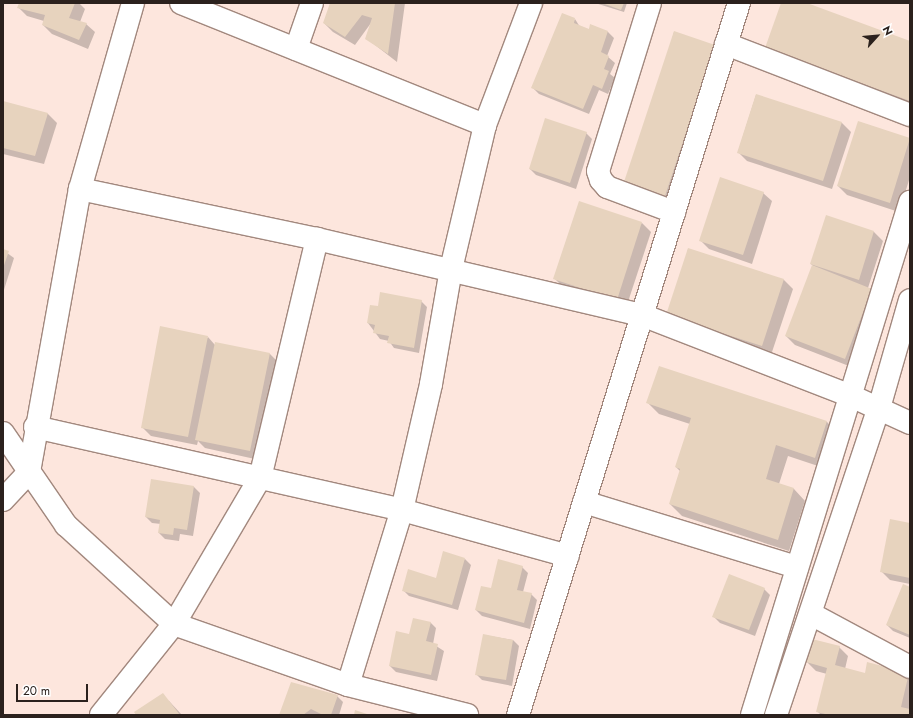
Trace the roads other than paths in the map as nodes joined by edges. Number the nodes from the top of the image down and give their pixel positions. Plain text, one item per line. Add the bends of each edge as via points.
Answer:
1 (133, 3) edge
2 (181, 3) edge
3 (312, 3) edge
4 (531, 3) edge
5 (650, 3) edge
6 (734, 4) edge
7 (726, 44) junction
8 (296, 49) junction
9 (910, 115) edge
10 (485, 125) junction
11 (80, 190) junction
12 (910, 202) edge
13 (674, 212) junction
14 (317, 239) junction
15 (451, 269) junction
16 (910, 300) edge
17 (642, 315) junction
18 (851, 396) junction
19 (879, 408) junction
20 (910, 423) edge
21 (35, 427) junction
22 (3, 433) edge
23 (29, 472) junction
24 (260, 478) junction
25 (3, 500) edge
26 (584, 502) junction
27 (402, 510) junction
28 (568, 556) junction
29 (797, 567) junction
30 (812, 614) junction
31 (174, 624) junction
32 (910, 667) edge
33 (348, 685) junction
34 (101, 715) edge
35 (467, 715) edge
36 (518, 715) edge
37 (752, 715) edge
38 (776, 715) edge

1 - 11 street
2 - 8 street
3 - 8 street
4 - 10 street
5 - 13 street via 598,171 601,180 608,187
6 - 7 street
7 - 9 street
7 - 13 street
8 - 10 street
10 - 15 street
11 - 14 street
11 - 21 street
12 - 18 street
13 - 17 street
14 - 15 street
14 - 24 street
15 - 17 street
15 - 27 street via 431,384
16 - 19 street
17 - 18 street
17 - 26 street
18 - 19 street
18 - 29 street
19 - 20 street
19 - 30 street
21 - 23 street
21 - 24 street
22 - 23 street
23 - 25 street
23 - 31 street via 66,525
24 - 27 street
24 - 31 street
26 - 28 street
26 - 29 street
27 - 28 street
27 - 33 street
28 - 36 street
29 - 37 street
30 - 32 street
30 - 38 street
31 - 33 street
31 - 34 street
33 - 35 street

